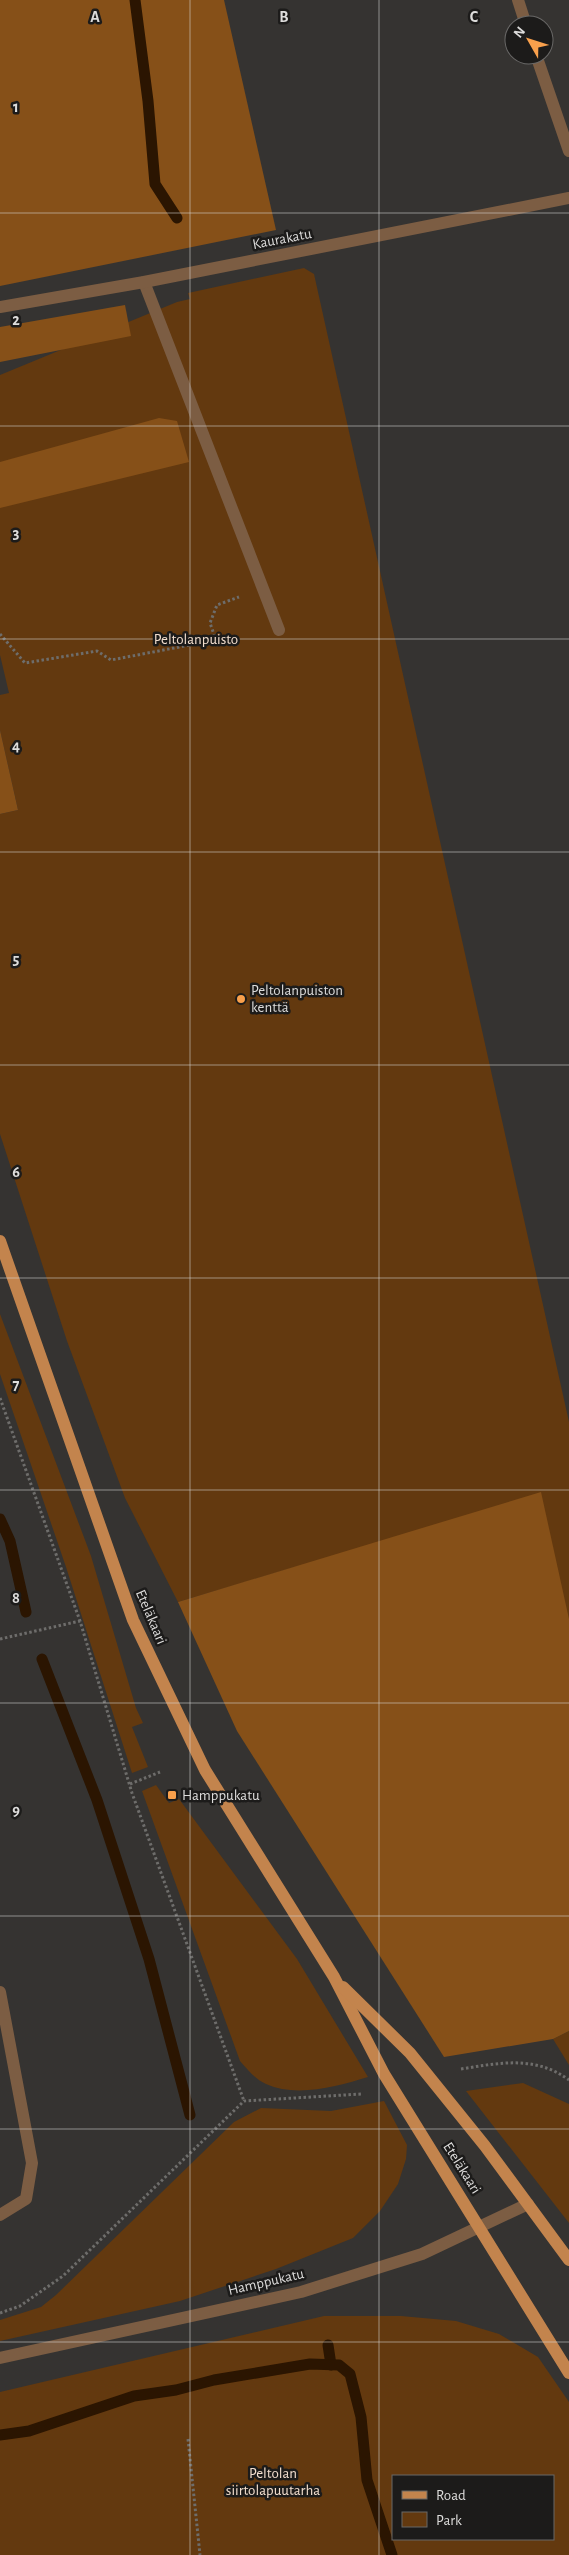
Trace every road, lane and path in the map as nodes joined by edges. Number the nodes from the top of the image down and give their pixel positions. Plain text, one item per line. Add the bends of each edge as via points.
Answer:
1 (518, 0) edge
2 (523, 15) edge
3 (539, 65) edge
4 (569, 151) edge
5 (569, 198) edge
6 (144, 282) junction
7 (0, 308) edge
8 (263, 588) junction
9 (279, 630) dead end
10 (0, 634) edge
11 (216, 640) junction
12 (218, 646) dead end
13 (0, 1241) edge
14 (0, 1398) edge
15 (80, 1621) junction
16 (0, 1639) edge
17 (160, 1772) dead end
18 (130, 1784) junction
19 (334, 1977) junction
20 (0, 1992) edge
21 (461, 2069) dead end
22 (569, 2080) edge
23 (360, 2094) dead end
24 (244, 2101) junction
25 (528, 2204) junction
26 (0, 2215) edge
27 (479, 2227) junction
28 (569, 2260) edge
29 (0, 2313) edge
30 (0, 2358) edge
31 (569, 2373) edge
32 (188, 2439) dead end
33 (200, 2555) edge

1 - 2 street
3 - 4 street
5 - 6 street, Kaurakatu
6 - 7 street, Kaurakatu
6 - 8 street
8 - 9 street
8 - 11 path via 217,605 210,623
10 - 11 path via 25,663 97,651 112,660
11 - 12 path
13 - 19 main road, Eteläkaari via 133,1620 205,1770
14 - 15 path
15 - 16 path
15 - 18 path
17 - 18 path
18 - 24 path
19 - 25 main road, Eteläkaari via 410,2053
19 - 27 main road, Eteläkaari via 384,2074
20 - 26 street via 32,2163 26,2199
21 - 22 path via 514,2061 545,2068
23 - 24 path
24 - 29 path via 63,2276 20,2306
25 - 27 street, Hamppukatu
25 - 28 main road, Eteläkaari
27 - 30 street, Hamppukatu via 422,2254 301,2292
27 - 31 main road, Eteläkaari
32 - 33 path

